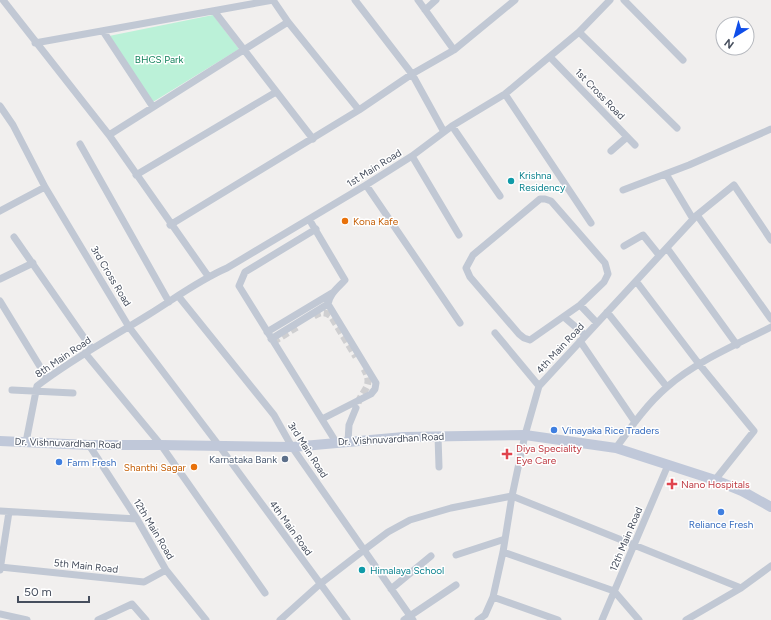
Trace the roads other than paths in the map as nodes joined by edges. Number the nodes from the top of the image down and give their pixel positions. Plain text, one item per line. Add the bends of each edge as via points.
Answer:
1 (3, 0) edge
2 (273, 0) edge
3 (355, 0) edge
4 (418, 0) edge
5 (436, 0) edge
6 (515, 0) edge
7 (610, 0) edge
8 (624, 0) edge
9 (425, 10) junction
10 (214, 11) junction
11 (288, 22) junction
12 (103, 31) junction
13 (579, 32) junction
14 (35, 43) junction
15 (244, 50) junction
16 (454, 50) junction
17 (550, 57) junction
18 (683, 60) dead end
19 (412, 74) junction
20 (276, 92) junction
21 (505, 94) junction
22 (0, 106) edge
23 (153, 108) junction
24 (359, 110) junction
25 (452, 126) junction
26 (677, 128) dead end
27 (771, 129) edge
28 (444, 132) junction
29 (109, 135) junction
30 (627, 137) junction
31 (313, 139) junction
32 (80, 144) dead end
33 (635, 145) dead end
34 (611, 151) dead end
35 (412, 156) junction
36 (666, 174) junction
37 (136, 175) junction
38 (366, 185) junction
39 (45, 187) junction
40 (623, 190) dead end
41 (500, 196) dead end
42 (0, 211) edge
43 (695, 217) junction
44 (309, 219) junction
45 (591, 223) dead end
46 (170, 225) junction
47 (316, 229) junction
48 (459, 235) dead end
49 (14, 237) dead end
50 (771, 240) edge
51 (624, 246) dead end
52 (666, 248) junction
53 (659, 256) junction
54 (33, 263) junction
55 (208, 276) junction
56 (0, 279) edge
57 (636, 281) junction
58 (332, 293) junction
59 (179, 297) junction
60 (0, 300) edge
61 (169, 302) junction
62 (328, 304) junction
63 (580, 305) junction
64 (607, 312) junction
65 (564, 316) junction
66 (771, 319) edge
67 (597, 322) junction
68 (460, 323) dead end
69 (129, 327) junction
70 (771, 327) edge
71 (267, 332) junction
72 (495, 333) dead end
73 (586, 335) junction
74 (271, 339) junction
75 (580, 341) junction
76 (737, 345) junction
77 (92, 349) junction
78 (85, 353) junction
79 (699, 364) junction
80 (47, 378) junction
81 (538, 386) junction
82 (667, 387) junction
83 (12, 390) dead end
84 (36, 392) junction
85 (73, 393) dead end
86 (356, 408) tunnel mouth
87 (322, 419) junction
88 (635, 422) junction
89 (525, 435) junction
90 (438, 436) junction
91 (0, 441) edge
92 (348, 441) junction
93 (26, 442) junction
94 (336, 442) junction
95 (161, 444) junction
96 (89, 445) junction
97 (220, 447) junction
98 (292, 447) junction
99 (616, 448) junction
100 (668, 466) junction
101 (439, 467) dead end
102 (715, 480) junction
103 (512, 496) junction
104 (771, 506) edge
105 (0, 511) edge
106 (9, 512) junction
107 (137, 519) junction
108 (505, 539) junction
109 (634, 545) junction
110 (364, 550) junction
111 (503, 552) junction
112 (456, 555) dead end
113 (431, 556) dead end
114 (771, 566) edge
115 (0, 568) edge
116 (166, 570) junction
117 (320, 584) junction
118 (456, 585) dead end
119 (741, 588) junction
120 (391, 589) junction
121 (614, 591) junction
122 (265, 593) dead end
123 (493, 597) junction
124 (0, 614) edge
125 (487, 617) edge
126 (409, 619) edge
127 (27, 620) edge
128 (98, 620) edge
129 (146, 620) edge
130 (206, 620) edge
131 (280, 620) edge
132 (347, 620) edge
133 (478, 620) edge
134 (558, 620) edge
135 (602, 620) edge
136 (639, 620) edge
137 (686, 620) edge

1 - 14 street
2 - 10 street
2 - 11 street
3 - 19 street
4 - 9 street
5 - 9 street
6 - 16 street
7 - 13 street, 1st Main Road
8 - 18 street
9 - 16 street
10 - 12 street
10 - 15 street
11 - 15 street
11 - 24 street
12 - 14 street
12 - 23 street
13 - 17 street, 1st Main Road
13 - 26 street
14 - 29 street
15 - 20 street
15 - 23 street
16 - 19 street
17 - 21 street, 1st Main Road
17 - 30 street, 1st Cross Road
19 - 24 street
19 - 28 street
20 - 31 street
20 - 37 street
21 - 25 street, 1st Main Road
21 - 45 street
22 - 39 street, 3rd Cross Road via 13,125
23 - 29 street
24 - 31 street
25 - 28 street, 1st Main Road
25 - 41 street
27 - 36 street
28 - 35 street, 1st Main Road
29 - 37 street
30 - 33 street, 1st Cross Road
30 - 34 street
31 - 46 street
32 - 61 street
35 - 38 street, 1st Main Road
35 - 48 street
36 - 40 street
36 - 43 street
37 - 46 street
38 - 44 street, 1st Main Road
38 - 68 street
39 - 42 street
39 - 69 street, 3rd Cross Road
43 - 50 street, 4th Main Road via 734,185
43 - 52 street, 4th Main Road
43 - 66 street
44 - 47 street
44 - 55 street, 1st Main Road via 227,268
46 - 55 street
47 - 58 street via 345,280
47 - 71 street via 245,272 241,279 240,286
49 - 54 street
51 - 53 street via 643,235
52 - 53 street, 4th Main Road
52 - 76 street
53 - 57 street, 4th Main Road
54 - 56 street
54 - 77 street
55 - 59 street, 1st Main Road
57 - 64 street, 4th Main Road
57 - 79 street
58 - 62 street
58 - 71 street
59 - 61 street, 1st Main Road
59 - 98 street, 3rd Main Road via 274,415
60 - 80 street
61 - 69 street, 1st Main Road
62 - 74 street
62 - 87 street via 376,383 371,394
63 - 65 street
63 - 65 street via 604,282 608,268 551,202 545,198 540,199 473,255 466,268 470,277 524,338 535,338
63 - 67 street
64 - 67 street, 4th Main Road
64 - 82 street
65 - 73 street
67 - 73 street, 4th Main Road
69 - 77 street, 8th Main Road
69 - 97 street, 3rd Cross Road
70 - 76 street
71 - 74 street
72 - 81 street
73 - 75 street, 4th Main Road
74 - 87 street
75 - 81 street, 4th Main Road
75 - 88 street
76 - 79 street
77 - 78 street, 8th Main Road
78 - 80 street, 8th Main Road
78 - 95 street
79 - 82 street
79 - 102 street via 754,431
80 - 84 street, 8th Main Road via 37,386
81 - 89 street, 4th Main Road
82 - 88 street
83 - 84 street
84 - 85 street
84 - 93 street, 8th Main Road
86 - 92 street via 349,425
87 - 94 street
88 - 99 street
89 - 90 main road, Dr. Vishnuvardhan Road
89 - 99 main road, Dr. Vishnuvardhan Road
89 - 103 street, 4th Main Road
90 - 92 main road, Dr. Vishnuvardhan Road
90 - 101 street
91 - 93 main road, Dr. Vishnuvardhan Road
92 - 94 main road, Dr. Vishnuvardhan Road
93 - 96 main road, Dr. Vishnuvardhan Road
94 - 98 main road, Dr. Vishnuvardhan Road
95 - 96 main road, Dr. Vishnuvardhan Road
95 - 97 main road, Dr. Vishnuvardhan Road
95 - 122 street
96 - 107 street, 12th Main Road
97 - 98 main road, Dr. Vishnuvardhan Road
97 - 117 street, 4th Main Road
98 - 110 street, 3rd Main Road
99 - 100 main road, Dr. Vishnuvardhan Road
100 - 102 main road, Dr. Vishnuvardhan Road
100 - 109 street, 12th Main Road
102 - 104 main road, Dr. Vishnuvardhan Road
103 - 108 street, 4th Main Road
103 - 109 street
103 - 110 street via 451,508 410,520
105 - 106 street
106 - 107 street
106 - 115 street
107 - 116 street, 12th Main Road
108 - 111 street, 4th Main Road
108 - 112 street
109 - 119 street
109 - 121 street, 12th Main Road
110 - 117 street
110 - 120 street, 3rd Main Road
111 - 121 street
111 - 123 street, 4th Main Road
113 - 120 street
114 - 119 street
115 - 116 street, 5th Main Road via 144,582
116 - 130 street, 12th Main Road
117 - 131 street
117 - 132 street, 4th Main Road
118 - 126 street
119 - 137 street
120 - 126 street, 3rd Main Road
121 - 135 street, 12th Main Road
121 - 136 street
123 - 125 street, 4th Main Road
123 - 134 street
124 - 127 street
125 - 133 street, 4th Main Road
128 - 129 street via 132,604

